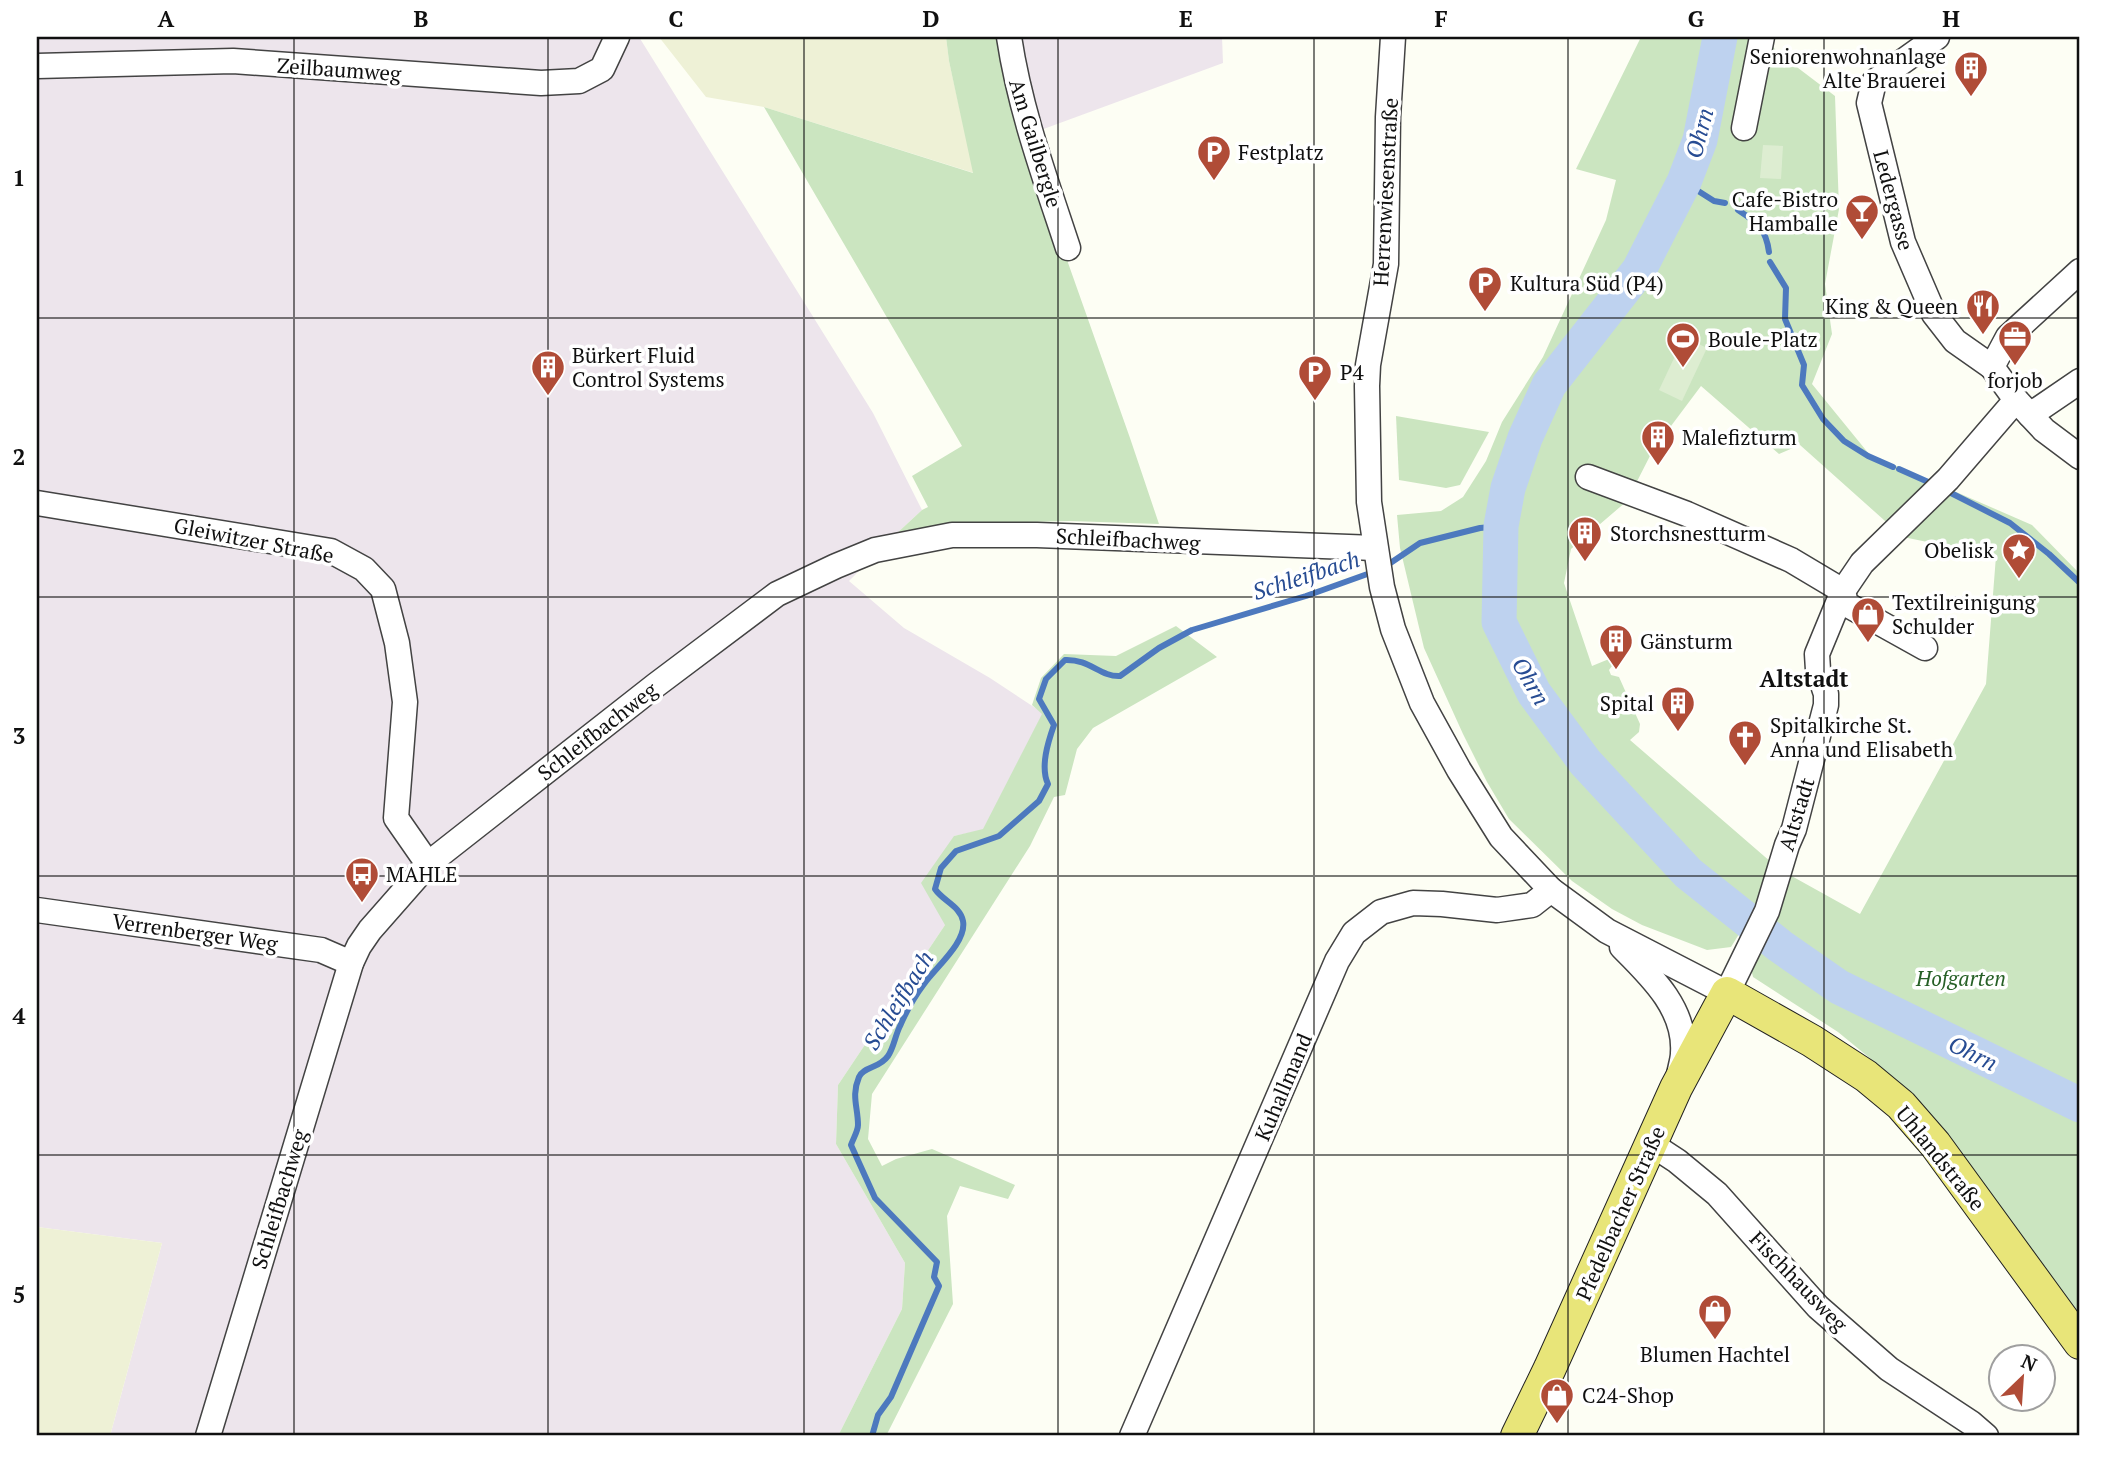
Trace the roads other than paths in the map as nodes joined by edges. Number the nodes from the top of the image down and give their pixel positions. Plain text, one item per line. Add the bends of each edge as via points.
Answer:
1 (617, 37) edge
2 (1009, 37) edge
3 (1393, 37) edge
4 (1762, 37) edge
5 (1937, 37) edge
6 (37, 66) edge
7 (1744, 128) dead end
8 (1068, 248) dead end
9 (2080, 271) edge
10 (1992, 368) junction
11 (2080, 382) edge
12 (2023, 408) junction
13 (2080, 457) edge
14 (1588, 477) dead end
15 (37, 503) edge
16 (1376, 553) junction
17 (1843, 591) junction
18 (1925, 648) dead end
19 (428, 864) junction
20 (1551, 890) junction
21 (37, 910) edge
22 (1607, 931) junction
23 (351, 963) junction
24 (1727, 993) junction
25 (1676, 1088) junction
26 (1651, 1144) junction
27 (2080, 1343) edge
28 (208, 1436) edge
29 (1132, 1436) edge
30 (1517, 1436) edge
31 (1986, 1436) edge

1 - 6 street, Zeilbaumweg via 603,69 579,81 541,83 233,61
2 - 8 street, Am Gailbergle via 1030,134
3 - 16 street, Herrenwiesenstraße via 1386,264 1367,376 1369,502
4 - 7 street
5 - 10 street, Ledergasse via 1874,82 1869,103 1903,242 1934,314 1955,341
9 - 10 street via 2008,337
10 - 12 street, Ledergasse
11 - 12 street, Altstadt
12 - 13 street, Ledergasse
12 - 17 street, Altstadt via 1862,563
14 - 17 street via 1791,560
15 - 19 street, Gleiwitzer Straße via 331,551 364,569 383,589 405,702 396,818
16 - 19 street, Schleifbachweg via 1037,535 952,535 875,550 777,594
16 - 20 street, Herrenwiesenstraße via 1393,629 1422,702 1501,837
17 - 18 street via 1846,604
17 - 24 street, Altstadt via 1817,654 1826,705 1794,830 1767,911
19 - 23 street, Schleifbachweg via 370,930
20 - 22 street, Herrenwiesenstraße
20 - 29 street, Kuhallmand via 1532,905 1497,910 1413,903 1381,912 1354,933
21 - 23 street, Verrenberger Weg via 321,950
22 - 24 street, Herrenwiesenstraße
22 - 25 street via 1659,984 1680,1023 1683,1052
23 - 28 street, Schleifbachweg
24 - 25 main road, Pfedelbacher Straße
24 - 27 main road, Uhlandstraße via 1866,1076 1901,1105 1935,1144
25 - 26 main road, Pfedelbacher Straße
26 - 30 main road, Pfedelbacher Straße
26 - 31 street, Fischhausweg via 1717,1194 1828,1316 1889,1369

